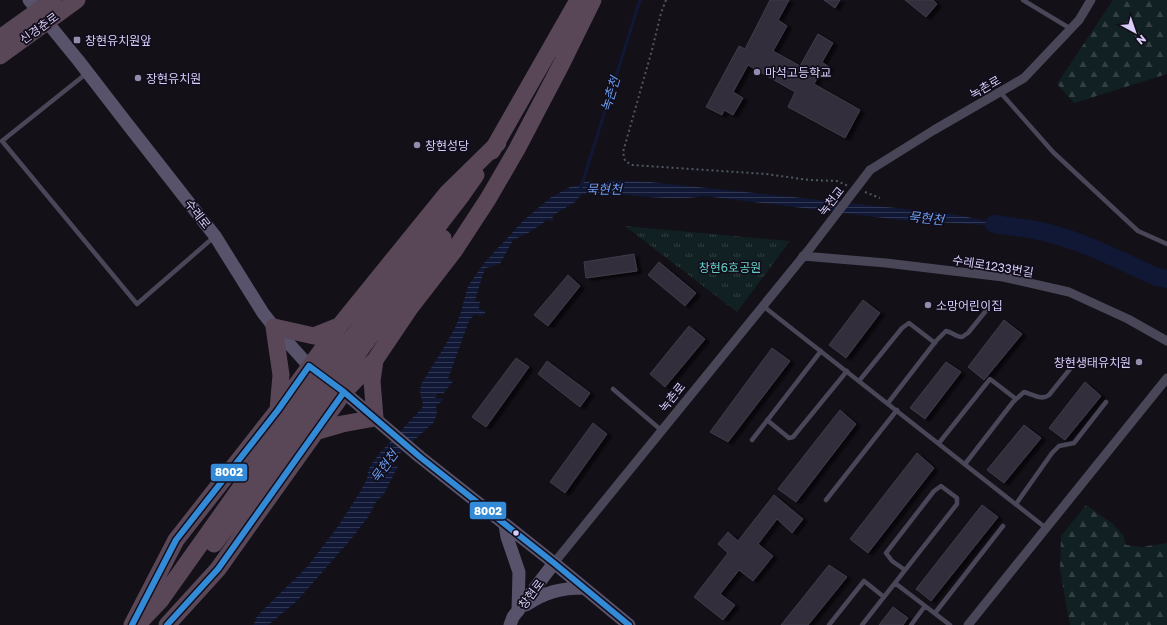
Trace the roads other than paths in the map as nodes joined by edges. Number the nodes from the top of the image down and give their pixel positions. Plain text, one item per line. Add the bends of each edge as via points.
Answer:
1 (29, 0) edge
2 (53, 0) edge
3 (77, 0) edge
4 (578, 0) edge
5 (593, 0) edge
6 (1023, 0) edge
7 (1091, 0) edge
8 (1071, 29) junction
9 (0, 38) edge
10 (0, 56) edge
11 (562, 63) junction
12 (87, 73) junction
13 (1000, 92) junction
14 (498, 143) junction
15 (870, 170) joint
16 (215, 236) junction
17 (1167, 244) edge
18 (811, 247) joint
19 (803, 256) junction
20 (762, 306) junction
21 (990, 307) dead end
22 (340, 326) junction
23 (274, 327) junction
24 (1167, 341) edge
25 (935, 343) junction
26 (821, 351) junction
27 (349, 352) junction
28 (375, 360) junction
29 (309, 366) junction
30 (1070, 369) dead end
31 (847, 371) junction
32 (1167, 378) edge
33 (859, 381) junction
34 (613, 389) dead end
35 (344, 392) junction
36 (1016, 399) junction
37 (1106, 402) dead end
38 (888, 403) junction
39 (278, 410) junction
40 (897, 410) junction
41 (374, 418) junction
42 (767, 420) junction
43 (661, 430) junction
44 (318, 431) junction
45 (752, 440) dead end
46 (939, 443) junction
47 (965, 464) junction
48 (826, 500) dead end
49 (1016, 504) junction
50 (505, 525) junction
51 (1003, 526) dead end
52 (1046, 528) junction
53 (554, 563) junction
54 (905, 570) junction
55 (895, 583) junction
56 (584, 588) junction
57 (884, 597) junction
58 (925, 606) junction
59 (518, 611) junction
60 (935, 614) junction
61 (132, 625) edge
62 (138, 625) edge
63 (153, 625) edge
64 (167, 625) edge
65 (510, 625) edge
66 (629, 625) edge
67 (829, 625) edge
68 (862, 625) edge
69 (911, 625) edge
70 (950, 625) edge
71 (968, 625) edge

1 - 12 main road, 수레로
2 - 9 highway, 신경춘로, bridge
3 - 10 highway, 신경춘로, bridge
4 - 14 highway
5 - 11 highway
6 - 8 lane
7 - 8 street, 녹촌로
8 - 13 street, 녹촌로 via 1024,78
11 - 27 highway via 494,171
11 - 28 highway via 488,199 454,251 410,308
12 - 16 main road, 수레로
12 - 16 lane via 2,141 137,304
13 - 15 street, 녹촌로
13 - 17 lane via 1053,152 1138,231
14 - 22 highway via 447,193
14 - 27 highway
15 - 18 street, 녹천교, bridge
16 - 23 main road, 수레로
18 - 19 street, 녹촌로
19 - 20 street, 녹촌로
19 - 24 street, 수레로1233번길 via 1003,277 1069,292 1128,319
20 - 26 lane
20 - 43 street, 녹촌로
21 - 25 lane via 962,337 946,331
22 - 23 highway via 314,336
22 - 29 highway
23 - 29 main road, 수레로
23 - 39 highway via 281,376
25 - 33 lane via 909,323 902,328
25 - 38 lane
26 - 31 lane
26 - 42 lane
27 - 62 highway, bridge via 302,401 160,602
27 - 63 highway, bridge via 315,412
28 - 35 highway
28 - 41 highway via 372,382
29 - 35 main road, 수레로
29 - 39 highway
30 - 36 lane via 1050,395 1042,398 1024,392
31 - 33 lane
31 - 42 lane via 793,438 789,438
32 - 52 street
33 - 38 lane
34 - 43 lane
35 - 41 main road, 수레로
35 - 44 highway
36 - 46 lane via 990,379
36 - 47 lane
37 - 49 lane via 1074,443 1059,446 1052,453
38 - 40 lane
39 - 61 highway via 176,540
40 - 46 lane
40 - 48 lane
41 - 44 highway
41 - 50 main road, 수레로
42 - 45 lane
43 - 53 street, 녹촌로
44 - 64 highway via 218,569
46 - 47 lane
47 - 49 lane
49 - 52 lane
50 - 53 main road
50 - 59 main road via 519,572
51 - 60 lane
52 - 71 street
53 - 56 main road
53 - 59 main road, 창현로
54 - 54 lane via 886,553 934,491 941,486 957,498 958,504
54 - 55 lane
55 - 57 lane
55 - 58 lane
56 - 59 main road via 555,591 534,600
56 - 66 main road
57 - 67 lane via 864,581
57 - 68 lane
58 - 60 lane
58 - 69 lane
59 - 65 main road, 창현로
60 - 70 lane

